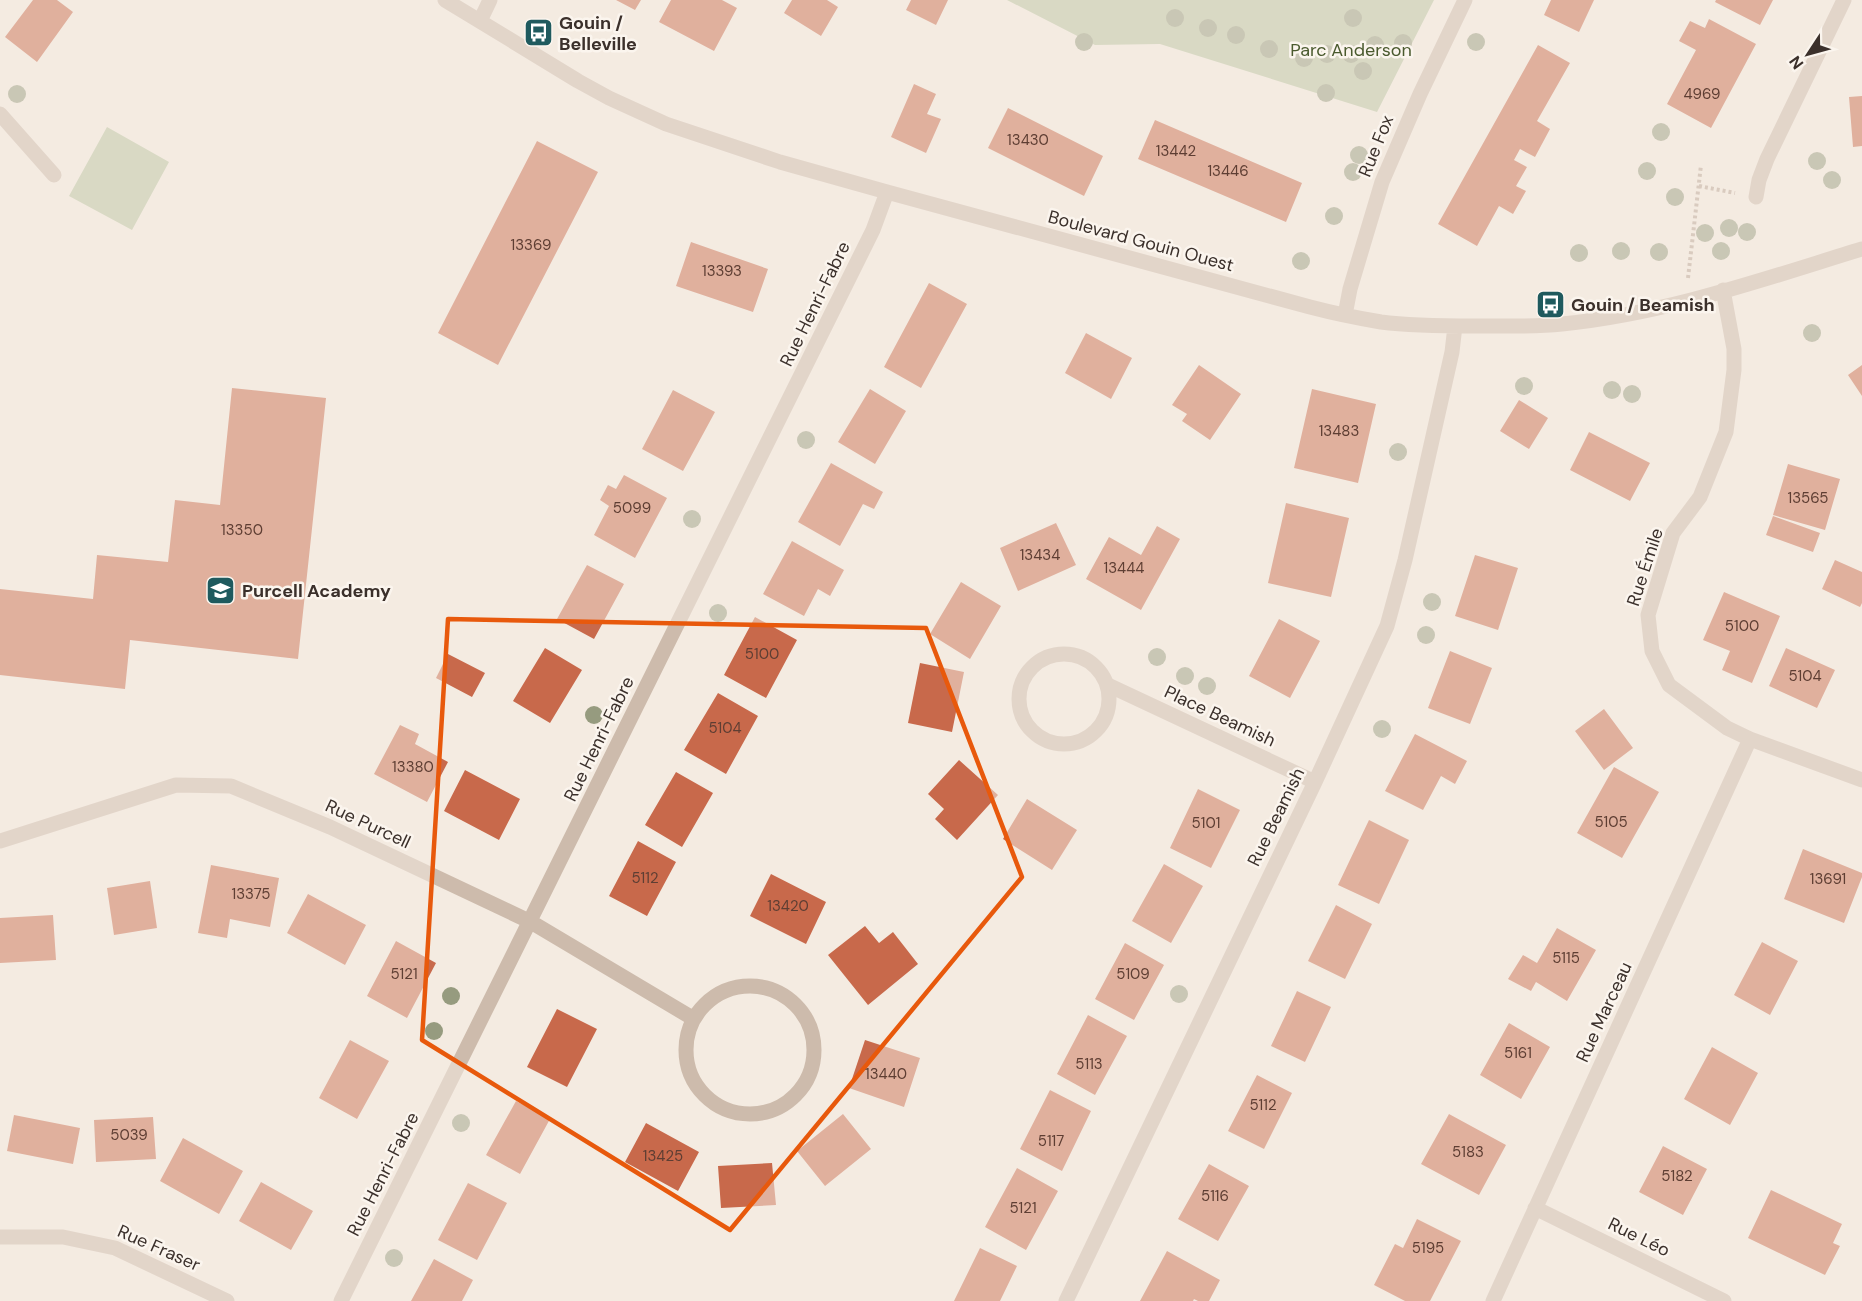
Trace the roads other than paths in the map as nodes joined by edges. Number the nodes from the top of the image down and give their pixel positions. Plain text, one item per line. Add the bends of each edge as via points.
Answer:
1 (445, 0) edge
2 (490, 0) edge
3 (1465, 0) edge
4 (1844, 0) edge
5 (480, 21) junction
6 (0, 114) edge
7 (54, 175) dead end
8 (886, 192) junction
9 (1756, 197) road end
10 (1862, 249) edge
11 (1723, 290) junction
12 (1345, 315) junction
13 (1455, 326) junction
14 (1108, 686) junction
15 (1750, 739) junction
16 (1862, 780) edge
17 (1315, 782) junction
18 (0, 840) edge
19 (531, 922) junction
20 (694, 1018) junction
21 (1535, 1208) junction
22 (0, 1237) edge
23 (228, 1301) edge
24 (341, 1301) edge
25 (1066, 1301) edge
26 (1493, 1301) edge
27 (1724, 1301) edge

1 - 5 street, Boulevard Gouin Ouest
2 - 5 street
3 - 12 street, Rue Fox via 1382,182
4 - 9 street via 1763,169
5 - 8 street, Boulevard Gouin Ouest via 578,81 651,118
6 - 7 street
8 - 12 street, Boulevard Gouin Ouest
8 - 19 street, Rue Henri-Fabre via 873,230
10 - 11 street, Boulevard Gouin Ouest
11 - 13 street, Boulevard Gouin Ouest via 1641,311 1564,324
11 - 15 street, Rue Émile via 1734,350 1726,432 1700,497 1673,533 1648,615 1652,651 1669,685 1727,728
12 - 13 street, Boulevard Gouin Ouest via 1383,322
13 - 17 street, Rue Beamish via 1387,626
14 - 14 street, Place Beamish via 1101,672 1076,655 1047,657 1025,676 1019,706 1033,732 1045,740 1074,744 1100,728 1110,700
14 - 17 street, Place Beamish
15 - 16 street, Rue Émile
15 - 21 street, Rue Marceau
17 - 25 street, Rue Beamish
18 - 19 street, Rue Purcell via 176,785 231,786 330,827
19 - 20 street, Rue Purcell
19 - 24 street, Rue Henri-Fabre
20 - 20 street via 687,1039 687,1060 694,1081 707,1098 725,1110 746,1115 767,1113 787,1104 802,1089 815,1050 811,1029 801,1011 786,997 766,988 746,986 726,991 708,1002
21 - 26 street, Rue Marceau
21 - 27 street, Rue Léo
22 - 23 street, Rue Fraser via 63,1237 115,1248

